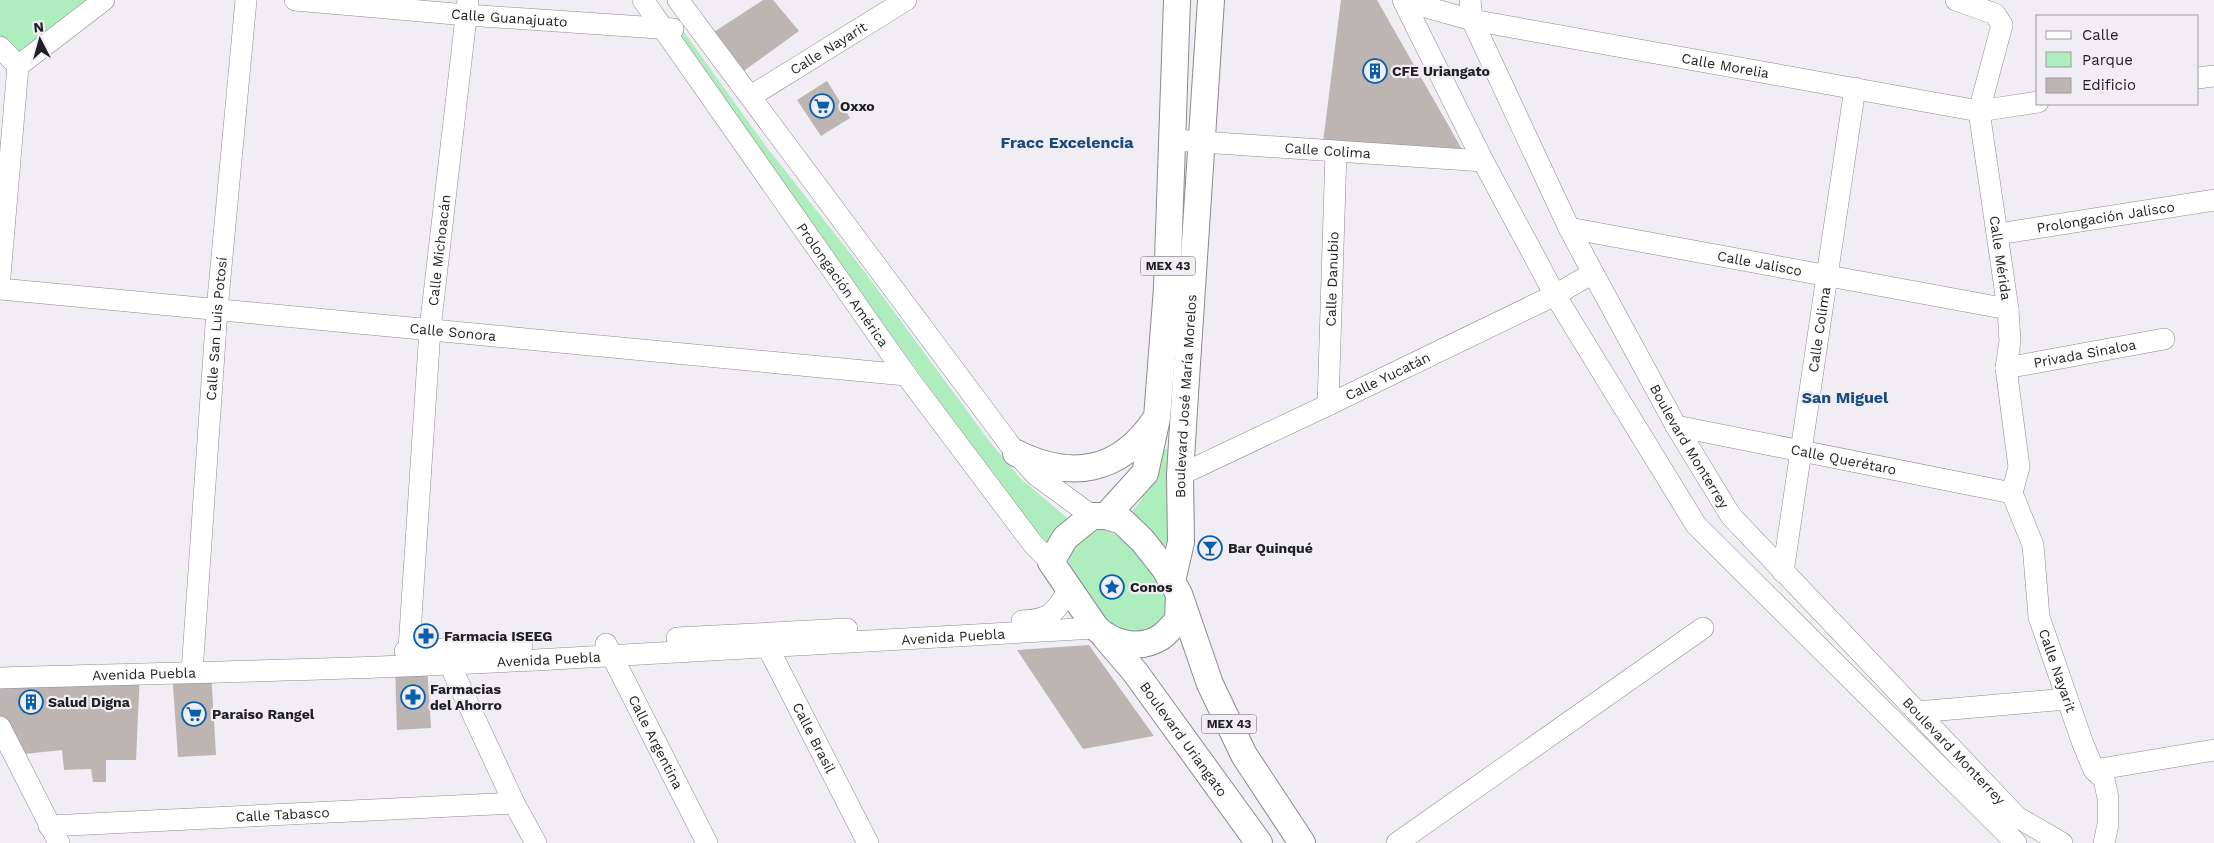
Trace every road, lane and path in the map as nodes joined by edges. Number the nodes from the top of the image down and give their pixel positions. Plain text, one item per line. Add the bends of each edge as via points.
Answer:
1 (104, 0) edge
2 (246, 0) edge
3 (295, 0) edge
4 (643, 0) edge
5 (678, 0) edge
6 (906, 0) edge
7 (1177, 0) edge
8 (1211, 0) edge
9 (1404, 1) edge
10 (1966, 2) edge
11 (468, 8) edge
12 (1471, 10) edge
13 (1443, 12) junction
14 (664, 29) junction
15 (705, 35) junction
16 (1423, 39) junction
17 (0, 47) edge
18 (18, 66) junction
19 (2214, 76) edge
20 (2199, 78) edge
21 (1855, 88) junction
22 (751, 96) junction
23 (2036, 102) edge
24 (1979, 111) junction
25 (1173, 140) junction
26 (1202, 141) junction
27 (1336, 152) junction
28 (1483, 161) junction
29 (2214, 200) edge
30 (1570, 228) junction
31 (1998, 234) junction
32 (1593, 273) junction
33 (0, 276) edge
34 (1828, 276) junction
35 (0, 289) edge
36 (1554, 295) junction
37 (2008, 309) junction
38 (217, 310) junction
39 (430, 329) junction
40 (2164, 340) dead end
41 (2006, 368) junction
42 (906, 375) junction
43 (1328, 406) junction
44 (1157, 418) junction
45 (1676, 426) junction
46 (1802, 452) junction
47 (1016, 453) junction
48 (1180, 475) junction
49 (2012, 493) junction
50 (1099, 516) junction
51 (1051, 562) junction
52 (1783, 572) junction
53 (1175, 587) junction
54 (1070, 590) junction
55 (1704, 628) dead end
56 (1100, 632) junction
57 (764, 641) junction
58 (608, 648) junction
59 (447, 656) junction
60 (408, 658) junction
61 (0, 664) edge
62 (193, 665) junction
63 (0, 678) edge
64 (2067, 699) junction
65 (1917, 712) junction
66 (0, 727) edge
67 (2214, 750) edge
68 (2094, 770) junction
69 (514, 802) junction
70 (54, 834) edge
71 (536, 843) edge
72 (707, 843) edge
73 (868, 843) edge
74 (1259, 843) edge
75 (1302, 843) edge
76 (1397, 843) edge
77 (2016, 843) edge
78 (2062, 843) edge
79 (2104, 843) edge

1 - 18 street
2 - 38 street, Calle San Luis Potosí
3 - 11 street, Calle Guanajuato
4 - 14 street, Prolongación América
5 - 15 street
6 - 22 street, Calle Nayarit
7 - 25 main road, Boulevard José María Morelos / MEX 43
8 - 26 main road, Boulevard José María Morelos / MEX 43
9 - 13 street, Boulevard Monterrey
9 - 16 street, Boulevard Monterrey
10 - 24 street, Calle Mérida via 1996,14 2002,25
11 - 14 street, Calle Guanajuato
11 - 39 street, Calle Michoacán
12 - 13 street, Boulevard Monterrey
12 - 21 street, Calle Morelia
12 - 30 street, Boulevard Monterrey
13 - 16 street via 1432,15 1424,24
14 - 15 street, Calle Guanajuato via 685,29
14 - 42 street, Prolongación América
15 - 22 street
16 - 28 street, Boulevard Monterrey
17 - 18 street
18 - 33 street
19 - 20 street
21 - 24 street, Calle Morelia
21 - 34 street, Calle Colima
22 - 47 street
23 - 24 street, Calle Morelia
24 - 31 street, Calle Mérida
25 - 26 street, Calle Colima
25 - 44 main road, Boulevard José María Morelos / MEX 43
26 - 27 street, Calle Colima
26 - 48 main road, Boulevard José María Morelos / MEX 43
27 - 28 street, Calle Colima
27 - 43 street, Calle Danubio
28 - 36 street, Boulevard Monterrey
29 - 31 street, Prolongación Jalisco
30 - 32 street, Boulevard Monterrey
30 - 34 street, Calle Jalisco
31 - 37 street, Calle Mérida
32 - 36 street, Calle Yucatán
32 - 45 street, Boulevard Monterrey
34 - 37 street, Calle Jalisco
34 - 46 street, Calle Colima
35 - 38 street, Calle Sonora
36 - 43 street, Calle Yucatán
36 - 77 street, Boulevard Monterrey via 1696,524
37 - 41 street, Calle Mérida via 2010,341
38 - 39 street, Calle Sonora
38 - 62 street, Calle San Luis Potosí
39 - 42 street, Calle Sonora
39 - 60 street, Calle Michoacán
40 - 41 street, Privada Sinaloa
41 - 49 street, Calle Mérida via 2019,466
42 - 51 street, Prolongación América via 1033,544
43 - 48 street, Calle Yucatán
44 - 47 main road via 1133,446 1098,466 1063,469 1037,464
44 - 50 main road, Boulevard José María Morelos / MEX 43 via 1145,473
45 - 46 street, Calle Querétaro
45 - 52 street, Boulevard Monterrey via 1731,516
46 - 49 street, Calle Querétaro
46 - 52 street, Calle Colima
47 - 50 street via 1036,475
48 - 53 main road, Boulevard José María Morelos / MEX 43 via 1181,542
49 - 64 street, Calle Nayarit via 2033,545 2039,617
50 - 51 main road, MEX 43 via 1065,538
50 - 53 main road, MEX 43 via 1122,521 1166,569
51 - 54 main road, MEX 43
52 - 65 street, Boulevard Monterrey
53 - 56 main road, MEX 43 via 1178,621 1160,638 1133,646
53 - 75 main road, MEX 43 via 1210,684 1244,755
54 - 56 main road, MEX 43
54 - 57 street, Avenida Puebla via 1054,613 1041,620
55 - 76 street
56 - 57 street, Avenida Puebla
56 - 74 main road, Boulevard Uriangato / MEX 43 via 1135,672
57 - 58 street, Avenida Puebla
57 - 73 street, Calle Brasil
58 - 59 street, Avenida Puebla
58 - 72 street, Calle Argentina
59 - 60 street, Avenida Puebla
59 - 69 street
60 - 62 street, Avenida Puebla
61 - 62 street, Avenida Puebla
62 - 63 street, Avenida Puebla
64 - 65 street
64 - 68 street, Calle Nayarit
65 - 78 street, Boulevard Monterrey via 2017,817
66 - 70 street
67 - 68 street
68 - 79 street, Calle Nayarit via 2104,779 2108,798
69 - 70 street, Calle Tabasco
69 - 71 street

